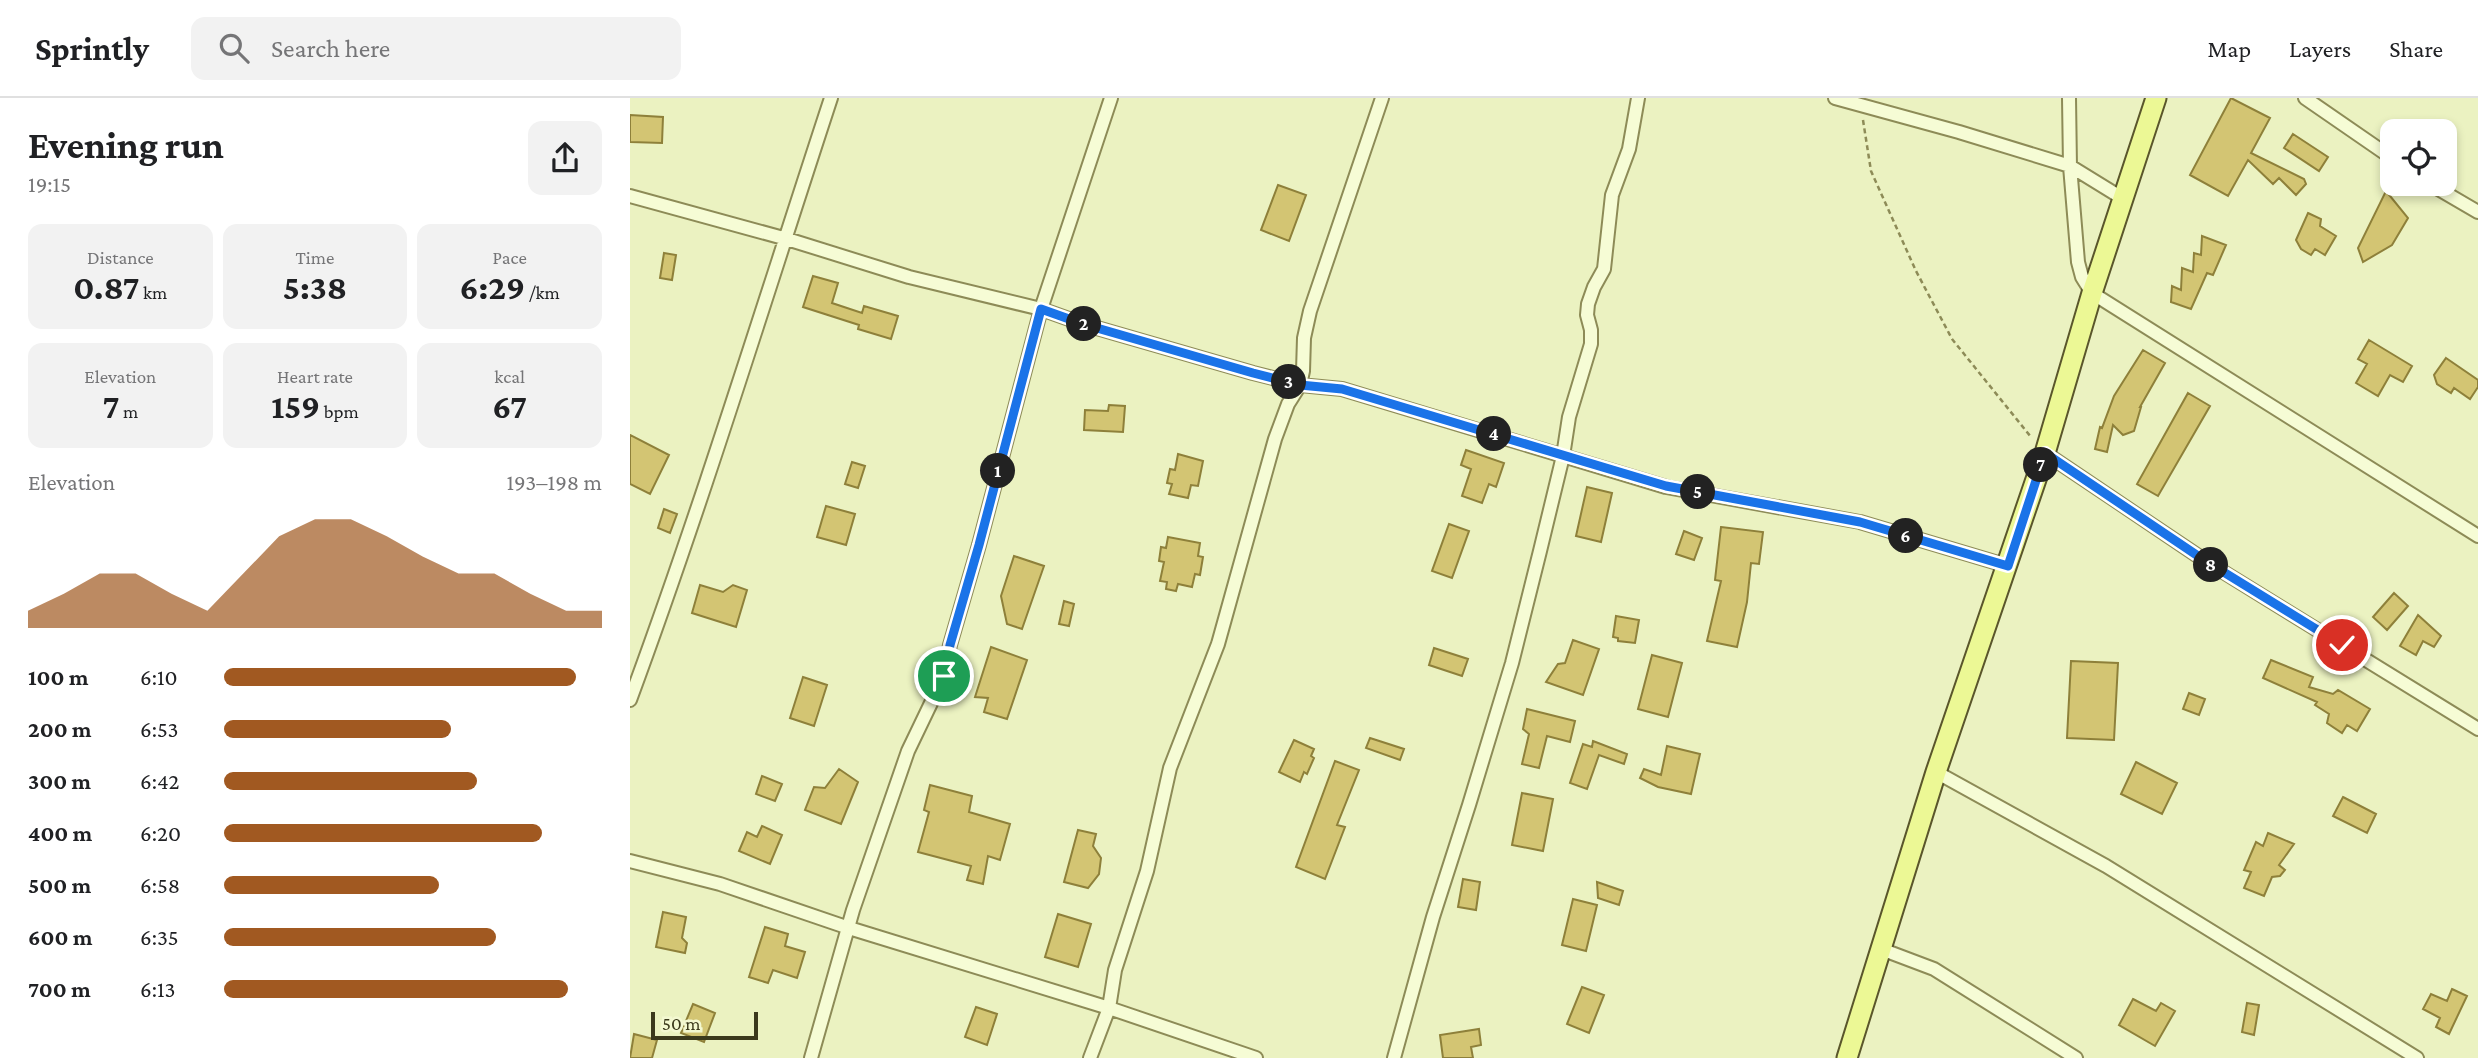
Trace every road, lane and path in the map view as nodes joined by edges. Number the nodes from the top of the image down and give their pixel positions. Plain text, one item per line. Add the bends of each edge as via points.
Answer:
1 (831, 98) edge
2 (1111, 98) edge
3 (1382, 98) edge
4 (1638, 98) edge
5 (1835, 98) edge
6 (2069, 98) edge
7 (2156, 98) edge
8 (2305, 98) edge
9 (1861, 106) junction
10 (2380, 150) edge
11 (2070, 166) junction
12 (630, 196) edge
13 (2451, 196) edge
14 (2122, 198) junction
15 (2478, 212) edge
16 (787, 239) junction
17 (2092, 293) junction
18 (1041, 309) junction
19 (1300, 385) junction
20 (2045, 453) junction
21 (1563, 456) junction
22 (2478, 536) edge
23 (2008, 566) junction
24 (630, 700) edge
25 (2478, 729) edge
26 (1936, 772) junction
27 (630, 861) edge
28 (849, 928) junction
29 (1881, 949) junction
30 (1109, 1008) junction
31 (811, 1058) edge
32 (1090, 1058) edge
33 (1256, 1058) edge
34 (1394, 1058) edge
35 (1847, 1058) edge
36 (2076, 1058) edge
37 (2417, 1058) edge

1 - 16 street
2 - 18 street
3 - 19 street via 1310,311
4 - 21 street via 1629,149 1612,195 1604,269 1588,303 1591,344 1569,417
5 - 9 street
6 - 11 street
7 - 14 main road
8 - 10 street
9 - 11 street
9 - 20 path via 1871,171 1952,339
11 - 14 street
11 - 17 street via 2078,262
12 - 16 street
13 - 15 street
14 - 17 main road
16 - 18 street via 908,277
16 - 24 street
17 - 20 main road
17 - 22 street
18 - 19 street
18 - 28 street via 944,676 908,751
19 - 21 street via 1342,389
19 - 30 street via 1275,439 1217,644 1170,768 1147,871 1115,970
20 - 23 main road
20 - 25 street via 2204,560
21 - 23 street via 1666,486 1860,522
21 - 34 street via 1512,663
23 - 26 main road
26 - 29 main road
26 - 37 street via 2106,866
27 - 28 street via 720,884
28 - 30 street
28 - 31 street
29 - 35 main road
29 - 36 street via 1934,969
30 - 32 street
30 - 33 street

